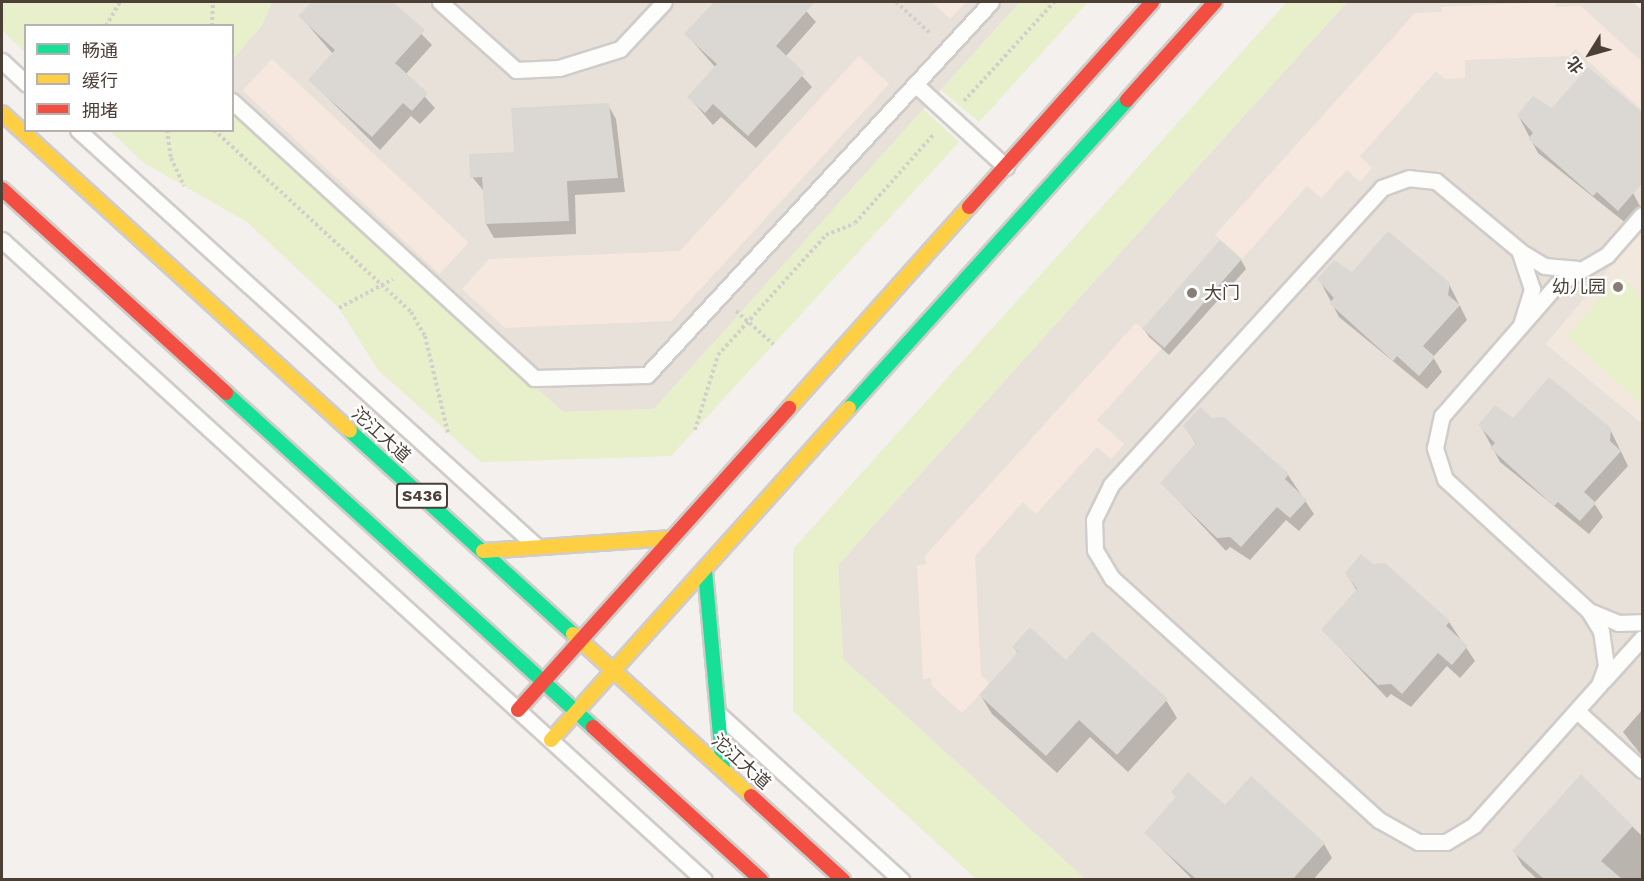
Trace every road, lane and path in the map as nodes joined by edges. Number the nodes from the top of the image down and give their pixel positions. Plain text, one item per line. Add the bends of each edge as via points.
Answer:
1 (120, 2) edge
2 (213, 2) edge
3 (440, 2) edge
4 (664, 2) edge
5 (896, 2) edge
6 (991, 2) edge
7 (1054, 2) edge
8 (1152, 2) edge
9 (1215, 2) edge
10 (107, 24) edge
11 (212, 24) edge
12 (947, 49) junction
13 (2, 62) edge
14 (24, 81) edge
15 (915, 84) junction
16 (234, 103) edge
17 (2, 113) edge
18 (950, 116) junction
19 (80, 132) edge
20 (167, 132) edge
21 (216, 132) edge
22 (1007, 167) junction
23 (184, 186) dead end
24 (2, 189) edge
25 (1642, 215) edge
26 (2, 240) edge
27 (1519, 250) junction
28 (408, 263) junction
29 (1579, 268) junction
30 (387, 286) junction
31 (719, 297) junction
32 (339, 308) dead end
33 (748, 322) junction
34 (1521, 325) junction
35 (773, 344) dead end
36 (694, 430) dead end
37 (448, 433) dead end
38 (673, 538) junction
39 (537, 547) junction
40 (483, 551) junction
41 (705, 571) junction
42 (1589, 611) junction
43 (1642, 622) edge
44 (1642, 638) edge
45 (581, 640) junction
46 (614, 671) junction
47 (543, 682) junction
48 (1599, 686) junction
49 (518, 710) junction
50 (1577, 711) junction
51 (577, 712) junction
52 (718, 713) junction
53 (551, 740) junction
54 (723, 770) junction
55 (1642, 770) edge
56 (705, 879) edge
57 (761, 879) edge
58 (843, 879) edge
59 (901, 879) edge

1 - 10 path
2 - 11 path
3 - 4 lane via 516,70 559,68 620,49
5 - 12 path
6 - 12 lane
7 - 18 path
8 - 22 main road
9 - 41 main road
12 - 15 lane
13 - 14 lane
15 - 18 lane
15 - 31 lane
16 - 28 lane
17 - 40 main road, 沱江大道 / S436
18 - 22 lane
18 - 33 path via 855,223 826,235
19 - 39 lane
20 - 23 path via 171,158
21 - 30 path
22 - 38 main road
24 - 47 main road
25 - 29 lane via 1607,255
26 - 49 lane
27 - 29 lane via 1544,266
27 - 34 lane via 1532,289
27 - 50 lane via 1436,181 1409,178 1382,188 1102,496 1093,533 1095,550 1112,578 1405,838 1433,843 1461,835
28 - 30 path
28 - 31 lane via 534,378 647,375
29 - 34 lane via 1557,284
30 - 32 path
30 - 37 path via 425,336
31 - 33 path
33 - 35 path
33 - 36 path via 710,370
34 - 42 lane via 1442,416 1436,431 1438,462 1457,493
38 - 39 main road
38 - 45 main road
39 - 40 main road
40 - 45 main road, 沱江大道 / S436
41 - 46 main road
41 - 52 main road
42 - 43 lane via 1618,623
42 - 48 lane via 1606,650
44 - 48 lane
45 - 46 main road, 沱江大道 / S436
45 - 47 main road
46 - 51 main road
46 - 54 main road, 沱江大道 / S436
47 - 49 main road
47 - 51 main road
48 - 50 lane
49 - 53 lane
50 - 55 lane
51 - 53 main road
51 - 57 main road
52 - 54 main road
52 - 59 lane
53 - 56 lane
54 - 58 main road, 沱江大道 / S436

